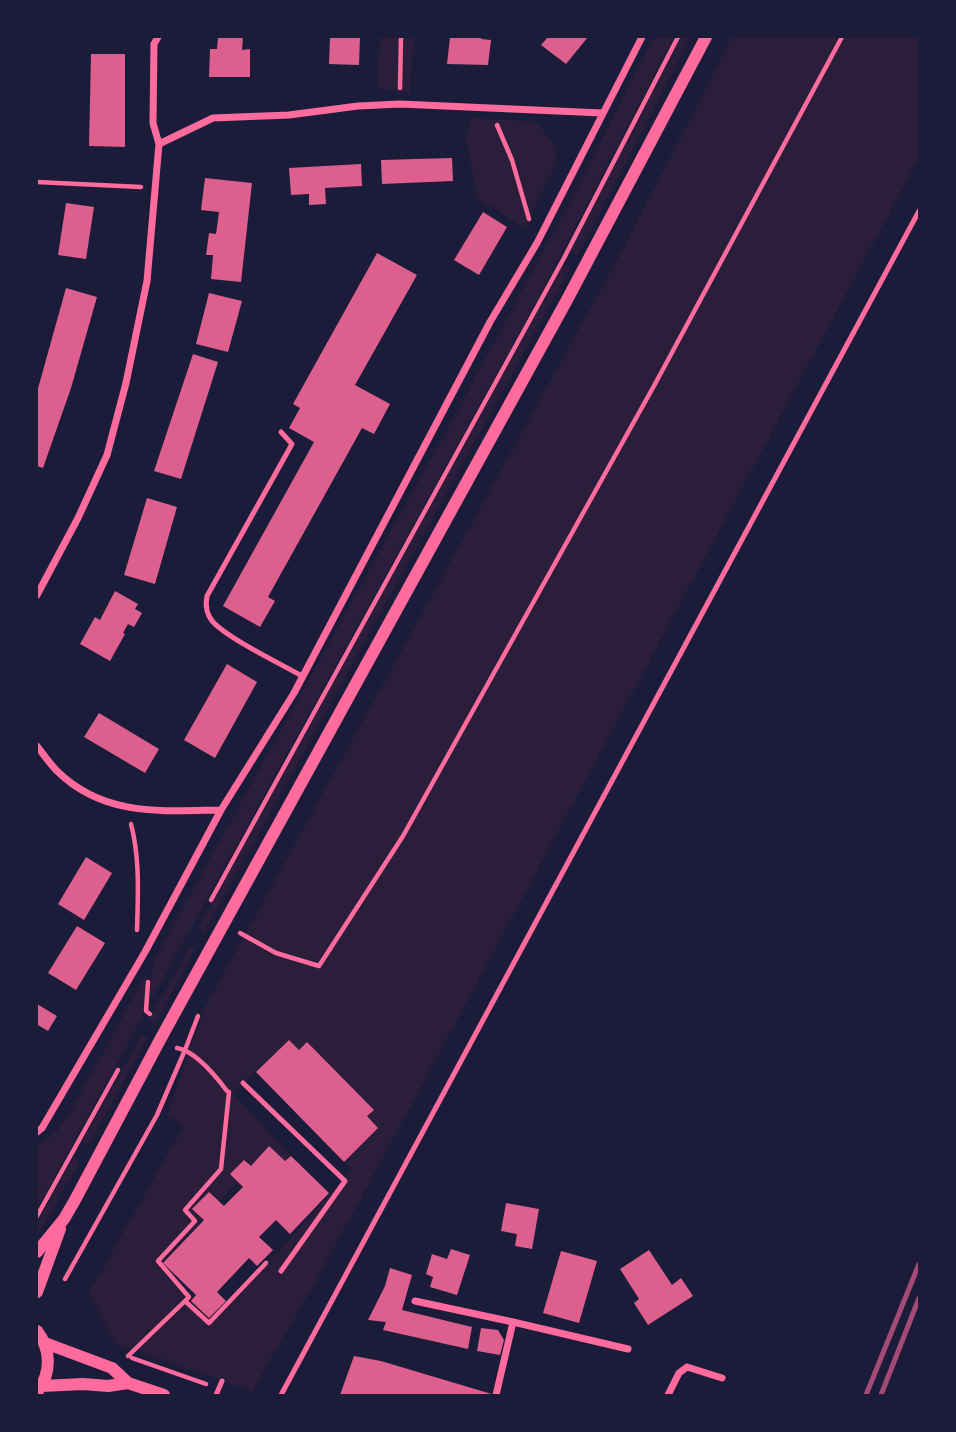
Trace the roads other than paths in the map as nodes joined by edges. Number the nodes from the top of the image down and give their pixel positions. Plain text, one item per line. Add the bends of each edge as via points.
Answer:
1 (158, 37) edge
2 (642, 37) edge
3 (706, 37) edge
4 (602, 113) junction
5 (159, 144) junction
6 (919, 211) edge
7 (281, 432) dead end
8 (37, 596) edge
9 (302, 676) junction
10 (37, 746) edge
11 (221, 810) junction
12 (243, 1083) road end
13 (37, 1132) edge
14 (64, 1219) junction
15 (37, 1252) edge
16 (281, 1271) dead end
17 (37, 1292) edge
18 (415, 1301) dead end
19 (513, 1322) junction
20 (37, 1331) edge
21 (45, 1343) junction
22 (628, 1349) dead end
23 (722, 1378) dead end
24 (222, 1381) dead end
25 (128, 1383) junction
26 (39, 1389) edge
27 (218, 1392) edge
28 (164, 1395) edge
29 (281, 1395) edge
30 (496, 1395) edge
31 (668, 1395) edge

1 - 5 street via 154,44 153,123
2 - 4 street
3 - 14 street
4 - 5 street via 400,103 213,118
4 - 9 street via 537,243
5 - 8 street via 147,281 107,455
6 - 29 lane
7 - 9 lane via 292,444 205,607 211,620 225,631
9 - 11 street
10 - 11 street via 58,772 79,787 127,809
11 - 13 street via 145,952
12 - 16 lane via 345,1181
14 - 15 street
14 - 17 street
18 - 19 street
19 - 22 street
19 - 30 street
20 - 21 street
21 - 25 street via 113,1368
21 - 26 street via 47,1373
23 - 31 street via 687,1367
24 - 27 lane
25 - 26 street
25 - 28 street

